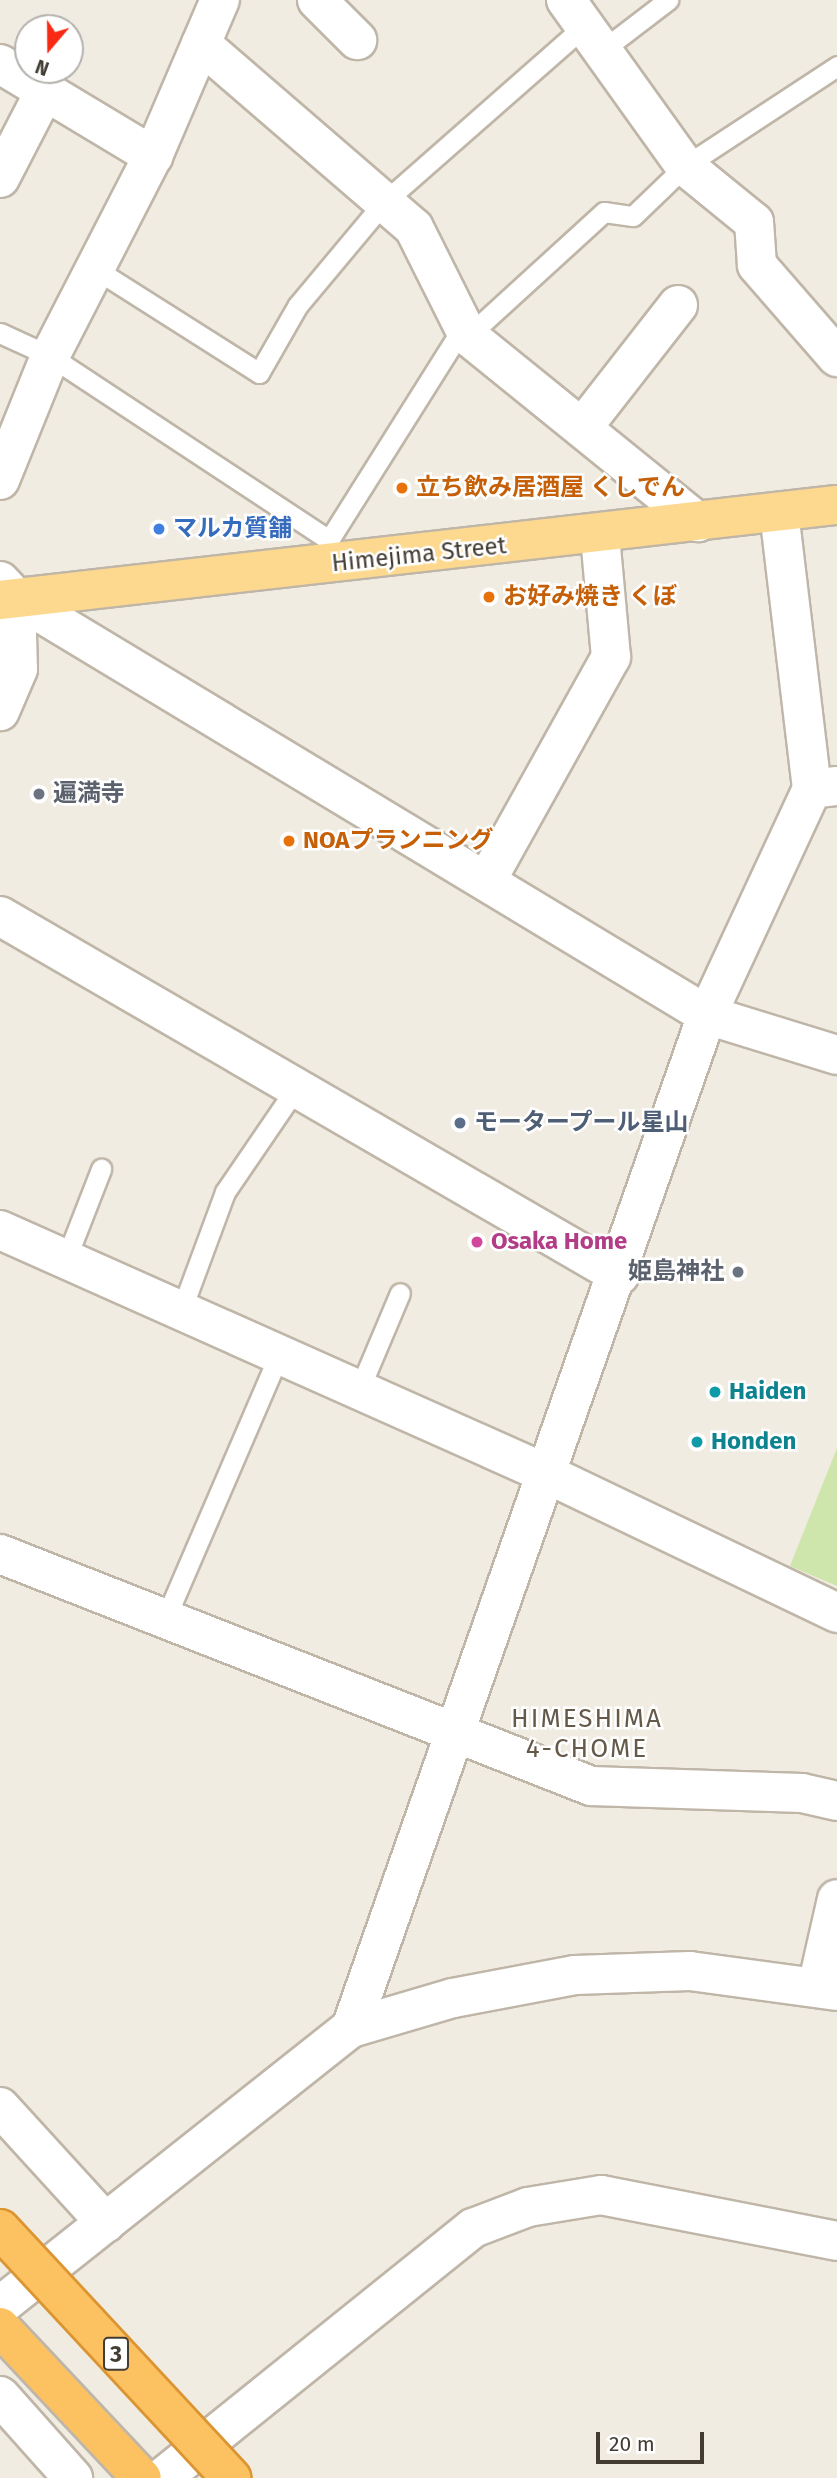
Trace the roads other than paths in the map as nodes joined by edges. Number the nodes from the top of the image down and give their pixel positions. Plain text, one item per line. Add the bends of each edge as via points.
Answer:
1 (220, 0) edge
2 (317, 0) edge
3 (668, 0) edge
4 (583, 26) edge
5 (357, 40) dead end
6 (201, 44) junction
7 (837, 66) edge
8 (1, 69) edge
9 (45, 91) junction
10 (153, 156) junction
11 (685, 166) junction
12 (0, 178) edge
13 (384, 202) junction
14 (97, 270) junction
15 (678, 306) dead end
16 (466, 331) junction
17 (0, 332) edge
18 (50, 356) junction
19 (837, 357) edge
20 (582, 428) junction
21 (0, 480) edge
22 (837, 505) edge
23 (779, 512) junction
24 (698, 522) junction
25 (600, 535) junction
26 (330, 552) junction
27 (4, 592) edge
28 (0, 711) edge
29 (825, 788) edge
30 (488, 878) junction
31 (0, 916) edge
32 (708, 1015) junction
33 (837, 1055) edge
34 (296, 1088) junction
35 (101, 1169) dead end
36 (0, 1230) edge
37 (65, 1259) junction
38 (619, 1275) junction
39 (400, 1293) dead end
40 (181, 1311) junction
41 (279, 1355) junction
42 (359, 1390) junction
43 (545, 1473) junction
44 (0, 1554) edge
45 (837, 1612) edge
46 (166, 1618) junction
47 (457, 1728) junction
48 (837, 1801) edge
49 (837, 1899) edge
50 (827, 1989) edge
51 (351, 2028) junction
52 (0, 2107) edge
53 (106, 2223) junction
54 (0, 2229) edge
55 (837, 2241) edge
56 (0, 2306) edge
57 (0, 2327) edge
58 (0, 2396) edge
59 (73, 2478) edge
60 (142, 2478) edge
61 (162, 2478) edge
62 (231, 2478) edge

1 - 6 street
2 - 5 street
3 - 4 lane
4 - 11 street
4 - 13 lane
6 - 10 street
6 - 13 street
7 - 11 lane
8 - 9 street
9 - 10 street
9 - 12 street
10 - 14 street
11 - 16 lane via 633,216 604,212
11 - 19 street via 754,222 757,265
13 - 14 lane via 298,305 259,373
13 - 16 street via 414,228
14 - 18 street
15 - 20 street
16 - 20 street
16 - 26 lane
17 - 18 lane
18 - 21 street
18 - 26 lane
20 - 24 street
22 - 23 main road, Himejima Street
23 - 24 main road, Himejima Street
23 - 29 street
24 - 25 main road, Himejima Street
25 - 26 main road, Himejima Street
25 - 30 street via 611,657
26 - 27 main road, Himejima Street
27 - 28 street via 18,669
27 - 30 street
29 - 32 street
30 - 32 street
31 - 34 street
32 - 33 street
32 - 38 street
34 - 38 street
34 - 40 lane via 225,1192
35 - 37 lane
36 - 37 street
37 - 40 street
38 - 43 street
39 - 42 lane
40 - 41 street
41 - 42 street
41 - 46 lane
42 - 43 street
43 - 45 street
43 - 47 street
44 - 46 street
46 - 47 street
47 - 48 street via 591,1786 802,1793
47 - 51 street
49 - 50 street
50 - 51 street via 690,1972 575,1975 453,1998
51 - 53 street
52 - 53 street
53 - 56 street
54 - 62 highway, 3, bridge
55 - 61 street via 601,2195 528,2207 473,2228
57 - 60 highway
58 - 59 street

